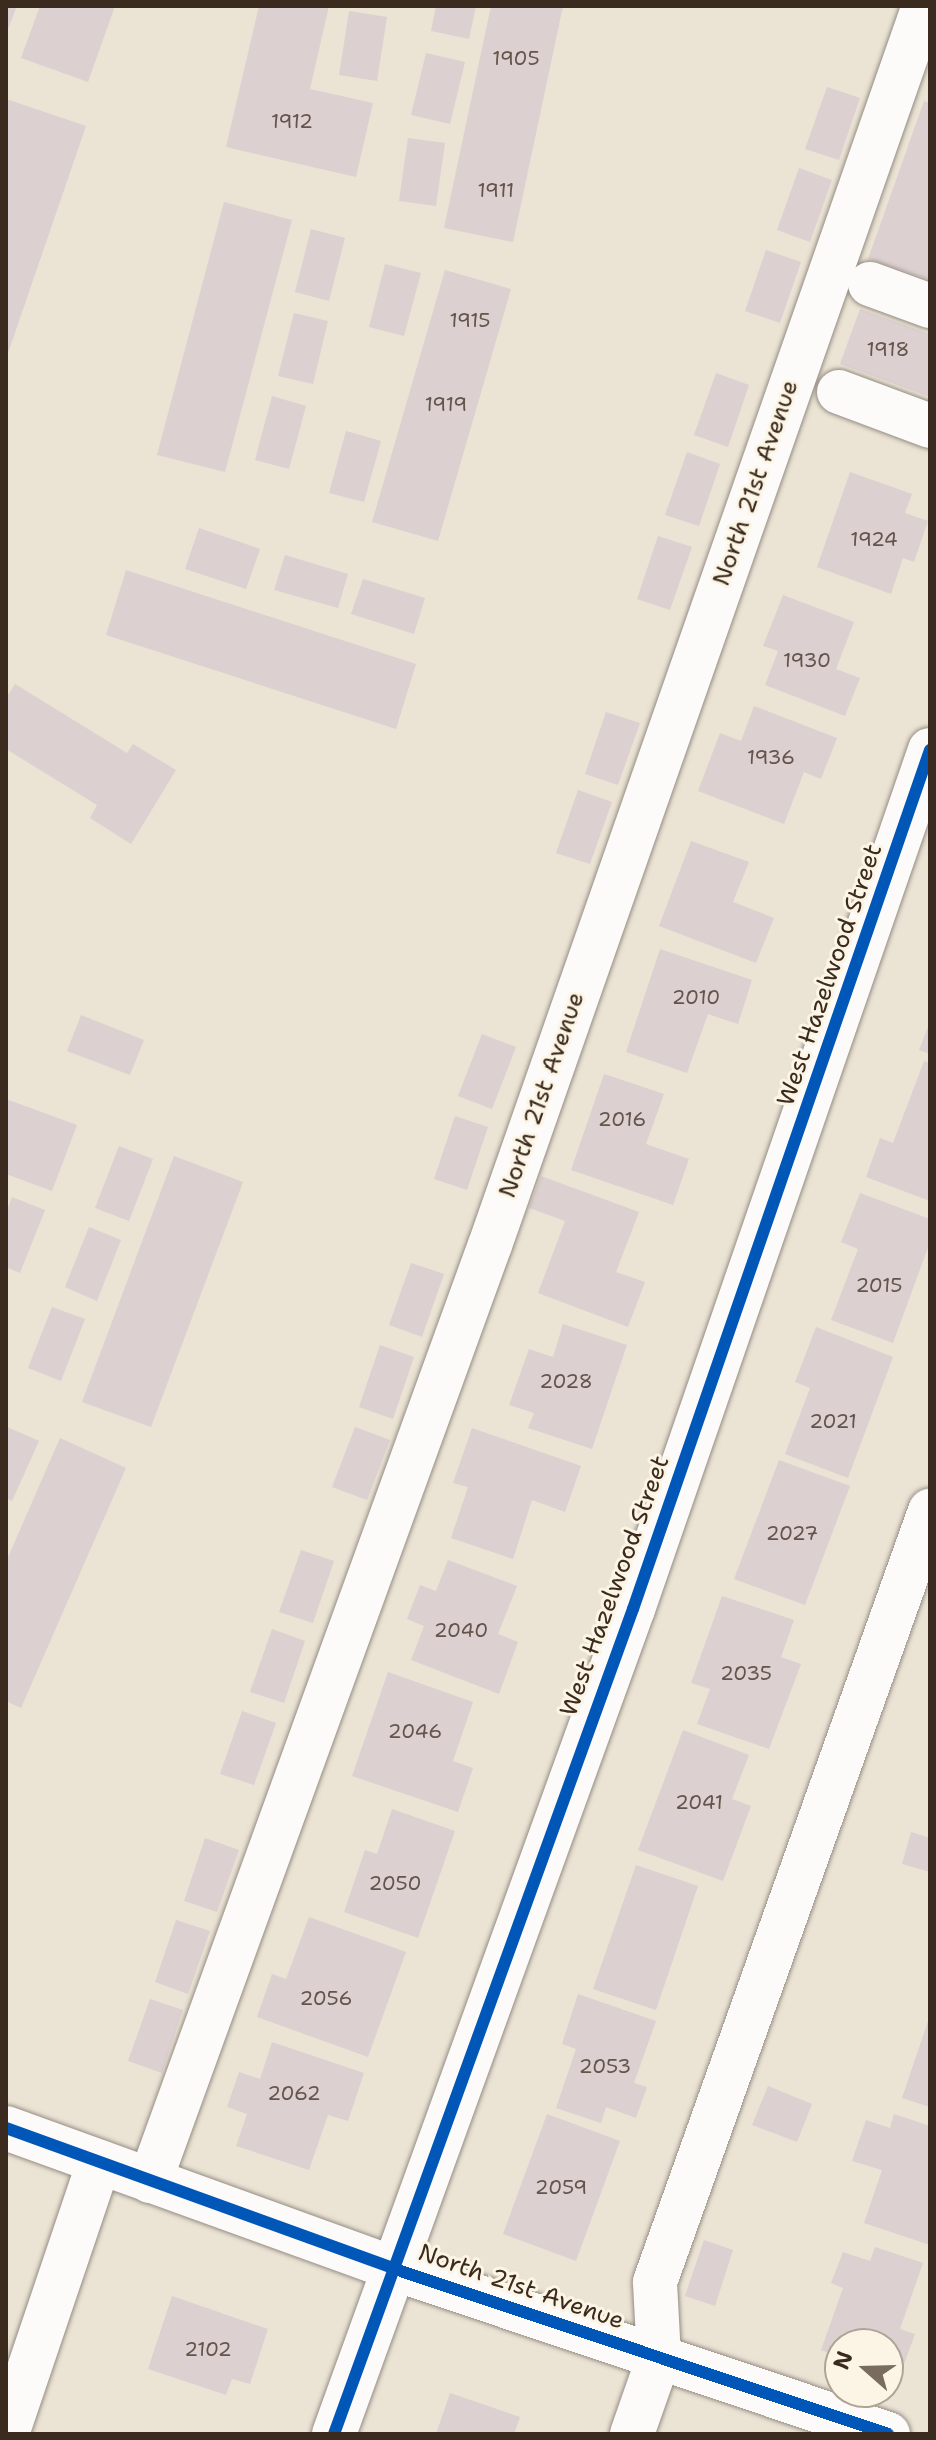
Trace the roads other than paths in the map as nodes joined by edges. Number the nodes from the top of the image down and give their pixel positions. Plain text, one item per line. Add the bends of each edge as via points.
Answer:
1 (924, 6) edge
2 (870, 284) dead end
3 (930, 306) edge
4 (839, 392) dead end
5 (930, 426) edge
6 (930, 750) edge
7 (930, 1511) edge
8 (6, 2128) edge
9 (99, 2162) junction
10 (150, 2181) junction
11 (392, 2268) junction
12 (659, 2357) junction
13 (7, 2434) edge
14 (334, 2434) edge
15 (632, 2434) edge
16 (888, 2434) edge

1 - 10 street, North 21st Avenue via 490,1245
2 - 3 street
4 - 5 street
6 - 11 street, West Hazelwood Street via 633,1609
7 - 12 street via 655,2282
8 - 9 street, North 21st Avenue
9 - 10 street, North 21st Avenue
9 - 13 street
10 - 11 street, North 21st Avenue
11 - 12 street, North 21st Avenue
11 - 14 street, West Hazelwood Street
12 - 15 street
12 - 16 street, North 21st Avenue

